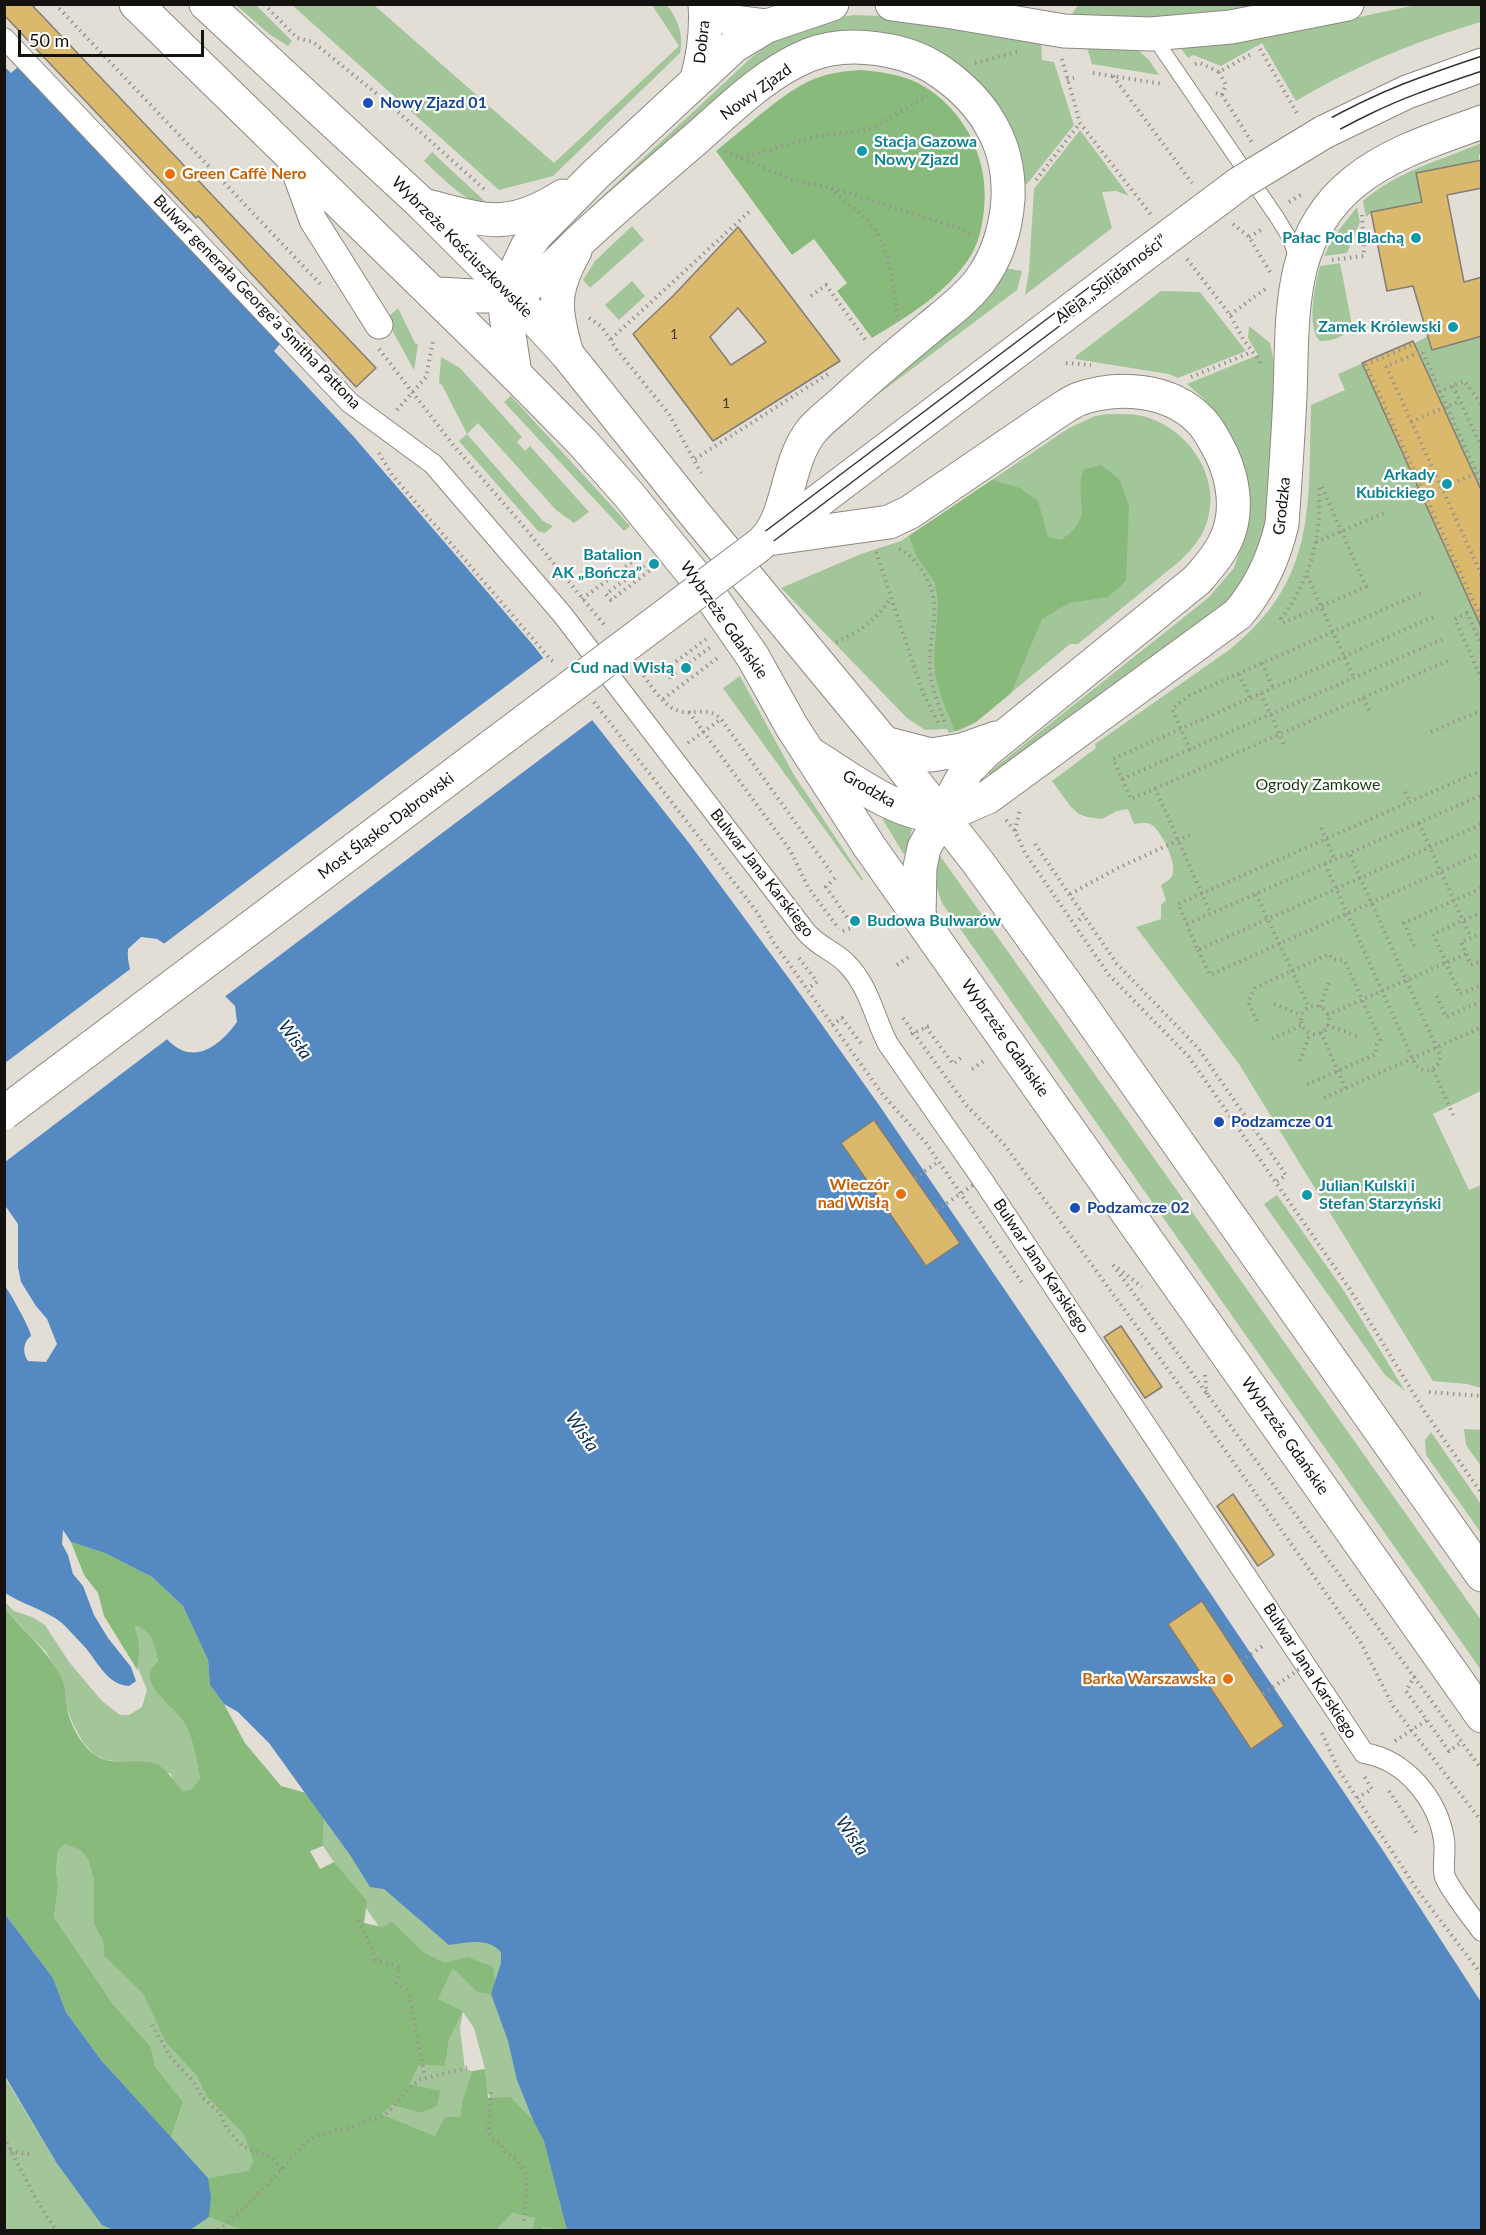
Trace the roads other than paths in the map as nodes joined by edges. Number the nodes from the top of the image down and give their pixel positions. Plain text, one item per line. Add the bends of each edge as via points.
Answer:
1 (136, 4) edge
2 (206, 4) edge
3 (705, 4) edge
4 (832, 4) edge
5 (892, 4) edge
6 (1347, 4) edge
7 (767, 26) junction
8 (1151, 34) junction
9 (4, 38) edge
10 (1482, 65) edge
11 (697, 79) junction
12 (1482, 122) edge
13 (289, 154) junction
14 (594, 175) junction
15 (423, 205) junction
16 (582, 239) junction
17 (1300, 266) junction
18 (511, 293) junction
19 (433, 294) junction
20 (376, 333) road end
21 (567, 354) junction
22 (515, 374) junction
23 (763, 542) junction
24 (562, 614) joint
25 (1011, 731) junction
26 (884, 743) junction
27 (809, 753) junction
28 (941, 815) junction
29 (919, 916) junction
30 (4, 1113) edge
31 (1482, 1575) edge
32 (1482, 1716) edge
33 (1482, 1931) edge

1 - 13 main road
2 - 15 main road, Wybrzeże Kościuszkowskie
3 - 7 main road via 735,22
3 - 11 main road, Dobra via 705,49
4 - 7 main road
5 - 8 main road via 1064,31
6 - 8 main road via 1231,27
7 - 11 main road via 734,46
8 - 17 lane via 1278,219
9 - 24 street, Bulwar generała George'a Smitha Pattona via 350,403 433,464
10 - 23 main road, Aleja „Solidarności”, bridge via 1312,124 1240,183
11 - 14 main road
12 - 17 main road, Grodzka via 1400,153 1353,182 1321,220
13 - 19 main road
13 - 20 street via 313,220
14 - 15 main road via 554,202 521,217 493,221
14 - 18 main road via 529,244
15 - 18 main road, Wybrzeże Kościuszkowskie
16 - 18 main road, Nowy Zjazd via 548,271
16 - 21 main road, Nowy Zjazd via 559,284 558,326
16 - 23 main road, Nowy Zjazd via 745,95 810,54 842,47 875,48 908,56 963,88 987,118 1000,144 1008,177 1007,210 996,252 966,297 814,429 796,455 776,523
17 - 28 main road, Grodzka via 1294,299 1282,524 1275,552 1250,599 1238,614 1022,774 988,797
18 - 19 main road, Nowy Zjazd
18 - 21 main road, Wybrzeże Kościuszkowskie
18 - 22 main road via 506,315
19 - 22 main road
21 - 26 main road, Wybrzeże Kościuszkowskie
22 - 27 main road, Wybrzeże Gdańskie via 598,460 704,586 753,657
23 - 25 main road via 889,522 910,512 1078,399 1136,392 1165,398 1188,409 1207,427 1229,469 1233,509 1223,547 1197,580
23 - 30 main road, Most Śląsko-Dąbrowski, bridge
24 - 33 street, Bulwar Jana Karskiego via 815,943 846,963 860,980 888,1044 1364,1753 1400,1768 1424,1791 1445,1841 1444,1875
25 - 26 main road via 980,745 943,754 916,753
25 - 28 main road via 967,770
26 - 28 main road
27 - 28 main road, Grodzka via 889,803 910,811
27 - 29 main road, Wybrzeże Gdańskie
28 - 29 main road via 924,848
28 - 31 main road via 1070,988
29 - 32 main road, Wybrzeże Gdańskie

